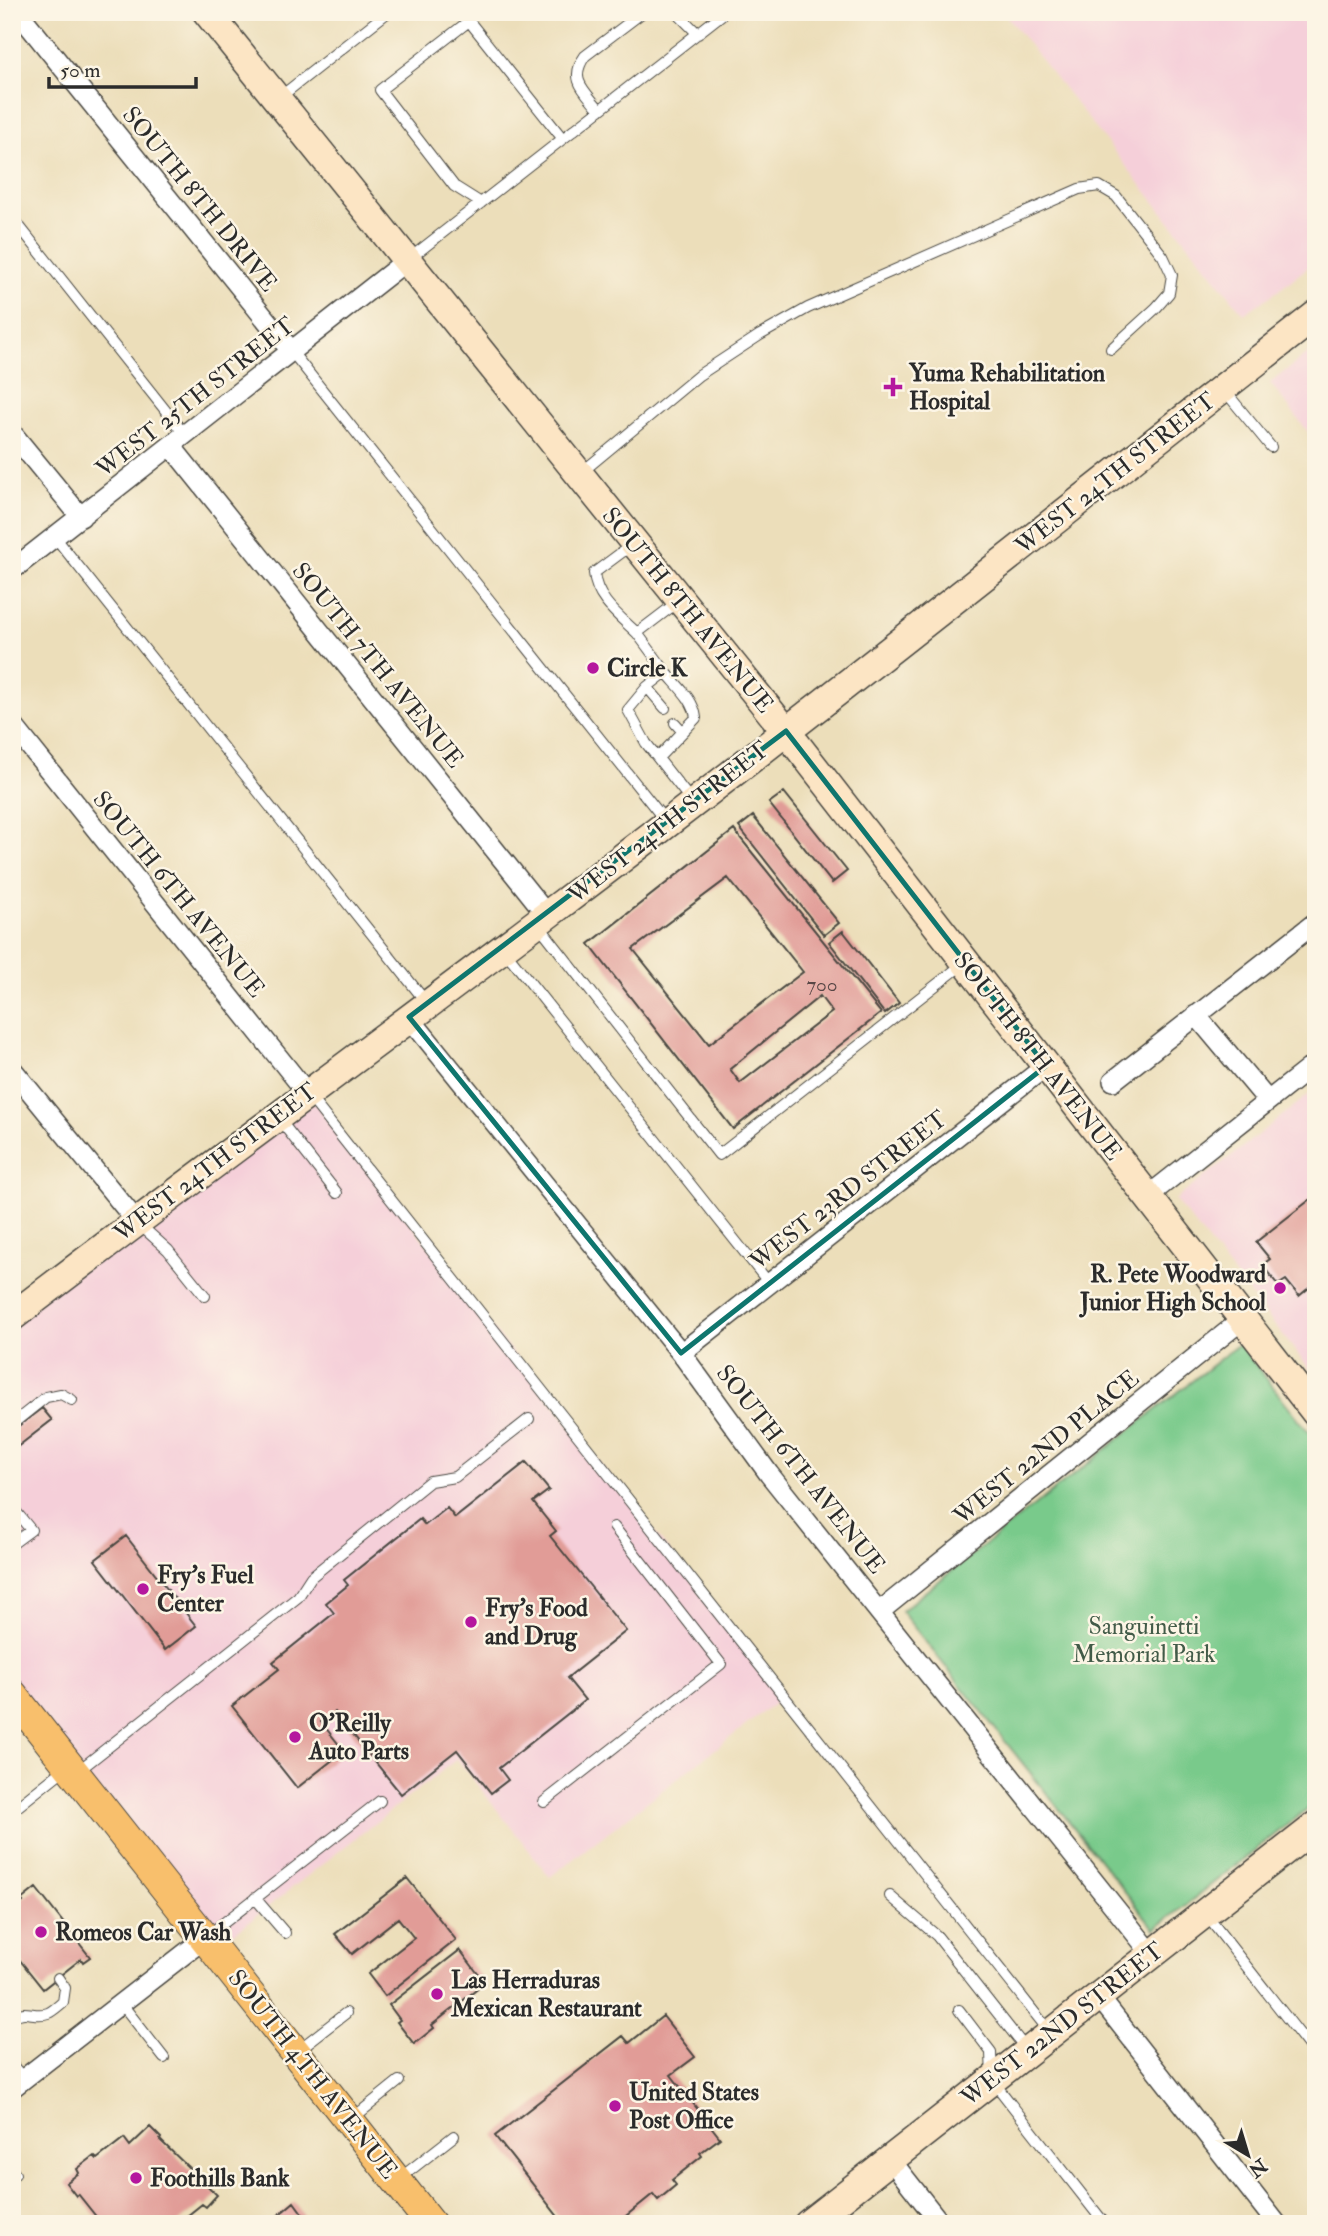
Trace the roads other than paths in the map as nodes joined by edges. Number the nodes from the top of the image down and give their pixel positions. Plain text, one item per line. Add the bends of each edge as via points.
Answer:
1 (18, 12) edge
2 (207, 12) edge
3 (388, 12) edge
4 (643, 12) edge
5 (676, 12) edge
6 (725, 12) edge
7 (698, 34) junction
8 (277, 100) junction
9 (600, 110) junction
10 (563, 139) junction
11 (481, 203) junction
12 (12, 217) edge
13 (406, 261) junction
14 (1316, 315) edge
15 (1111, 349) dead end
16 (292, 352) junction
17 (1223, 388) junction
18 (12, 433) edge
19 (178, 441) junction
20 (1271, 446) dead end
21 (579, 475) junction
22 (80, 517) junction
23 (55, 537) junction
24 (634, 543) junction
25 (12, 569) edge
26 (681, 600) junction
27 (637, 633) junction
28 (666, 672) junction
29 (647, 687) junction
30 (665, 708) dead end
31 (675, 723) dead end
32 (12, 724) edge
33 (683, 732) junction
34 (786, 732) junction
35 (658, 758) junction
36 (693, 803) junction
37 (667, 823) junction
38 (542, 919) junction
39 (1316, 922) edge
40 (502, 948) junction
41 (965, 963) junction
42 (419, 1010) junction
43 (1196, 1015) junction
44 (1316, 1063) edge
45 (1046, 1066) junction
46 (12, 1069) edge
47 (1113, 1080) dead end
48 (307, 1093) junction
49 (1268, 1101) junction
50 (277, 1116) junction
51 (337, 1193) dead end
52 (1148, 1196) junction
53 (136, 1221) junction
54 (769, 1283) junction
55 (205, 1296) dead end
56 (12, 1317) edge
57 (1243, 1320) junction
58 (681, 1353) junction
59 (72, 1400) dead end
60 (1316, 1413) edge
61 (529, 1419) dead end
62 (12, 1424) edge
63 (12, 1507) edge
64 (614, 1527) dead end
65 (12, 1544) edge
66 (879, 1612) junction
67 (13, 1695) edge
68 (72, 1770) junction
69 (380, 1801) dead end
70 (544, 1802) dead end
71 (12, 1811) edge
72 (1313, 1834) edge
73 (890, 1896) dead end
74 (256, 1898) junction
75 (1204, 1912) junction
76 (285, 1933) dead end
77 (205, 1938) junction
78 (1151, 1953) junction
79 (58, 1978) dead end
80 (1099, 1997) junction
81 (121, 2003) junction
82 (959, 2010) dead end
83 (346, 2013) dead end
84 (12, 2017) edge
85 (1051, 2034) junction
86 (1028, 2052) junction
87 (295, 2053) junction
88 (1316, 2055) edge
89 (164, 2058) dead end
90 (16, 2077) edge
91 (992, 2080) junction
92 (399, 2081) dead end
93 (349, 2122) junction
94 (454, 2136) dead end
95 (890, 2159) junction
96 (397, 2181) junction
97 (422, 2221) edge
98 (808, 2224) edge
99 (941, 2224) edge
100 (1105, 2224) edge
101 (1277, 2224) edge

1 - 16 street, SOUTH 8TH DRIVE
2 - 8 street, SOUTH 8TH AVENUE
3 - 8 lane
4 - 9 lane via 578,65 579,84
5 - 7 lane
6 - 7 lane
7 - 9 lane
8 - 13 street, SOUTH 8TH AVENUE
9 - 10 lane
10 - 11 lane
10 - 11 lane via 470,21 380,90 454,186
11 - 13 lane
12 - 19 lane
13 - 16 street, WEST 25TH STREET
13 - 21 street, SOUTH 8TH AVENUE
14 - 17 street, WEST 24TH STREET
15 - 21 lane via 1169,293 1172,275 1163,256 1116,196 1100,186 1066,194 808,308 699,375
16 - 19 street, WEST 25TH STREET
16 - 37 lane
17 - 20 lane
17 - 34 street, WEST 24TH STREET
18 - 22 street
19 - 22 street, WEST 25TH STREET
19 - 38 street, SOUTH 7TH AVENUE
21 - 24 street, SOUTH 8TH AVENUE
22 - 23 street, WEST 25TH STREET
23 - 25 street, WEST 25TH STREET
23 - 42 lane
24 - 26 street, SOUTH 8TH AVENUE
24 - 27 lane via 594,573 595,586 606,603
26 - 27 lane
26 - 34 street, SOUTH 8TH AVENUE
27 - 28 lane
28 - 29 lane
28 - 33 lane via 695,709 696,718
29 - 30 lane
29 - 35 lane via 628,710
31 - 33 lane
32 - 48 street, SOUTH 6TH AVENUE
33 - 35 lane
34 - 36 street, WEST 24TH STREET
34 - 41 street, SOUTH 8TH AVENUE
35 - 36 lane
36 - 37 street, WEST 24TH STREET
37 - 38 street, WEST 24TH STREET
38 - 40 street, WEST 24TH STREET
38 - 41 lane via 719,1155
39 - 43 street
40 - 42 street, WEST 24TH STREET
40 - 54 lane
41 - 45 street, SOUTH 8TH AVENUE
42 - 48 street, WEST 24TH STREET
42 - 58 street, SOUTH 6TH AVENUE
43 - 47 street
43 - 49 street
44 - 49 street
45 - 52 street, SOUTH 8TH AVENUE
45 - 54 street, WEST 23RD STREET
46 - 53 street
48 - 50 street, WEST 24TH STREET
48 - 85 lane
49 - 52 street
50 - 51 lane
50 - 53 street, WEST 24TH STREET
52 - 57 street, SOUTH 8TH AVENUE
53 - 55 lane
53 - 56 street, WEST 24TH STREET
54 - 58 street, WEST 23RD STREET
57 - 60 street, SOUTH 8TH AVENUE
57 - 66 street, WEST 22ND PLACE
58 - 66 street, SOUTH 6TH AVENUE via 769,1474
59 - 62 lane via 61,1394 46,1397
61 - 68 lane via 455,1477 430,1481 310,1577 298,1597
63 - 65 lane via 31,1530
64 - 70 lane via 721,1664
66 - 78 street, SOUTH 6TH AVENUE
67 - 68 main road, SOUTH 4TH AVENUE
68 - 71 lane
68 - 77 main road, SOUTH 4TH AVENUE
69 - 74 lane
72 - 75 street, WEST 22ND STREET
73 - 86 lane via 937,1936
74 - 76 lane
74 - 77 lane
75 - 78 street, WEST 22ND STREET
75 - 88 lane
77 - 81 street
77 - 87 main road, SOUTH 4TH AVENUE
78 - 80 street, WEST 22ND STREET
79 - 84 lane via 65,1988 62,2002 49,2013
80 - 85 street, WEST 22ND STREET
80 - 101 street
81 - 89 lane
81 - 90 street
82 - 91 lane via 991,2052
83 - 87 lane
85 - 86 street, WEST 22ND STREET
86 - 91 street, WEST 22ND STREET
87 - 93 main road, SOUTH 4TH AVENUE
91 - 95 street, WEST 22ND STREET
91 - 100 lane
92 - 93 lane
93 - 96 main road, SOUTH 4TH AVENUE
94 - 96 lane
95 - 98 street, WEST 22ND STREET
95 - 99 street
96 - 97 main road, SOUTH 4TH AVENUE

